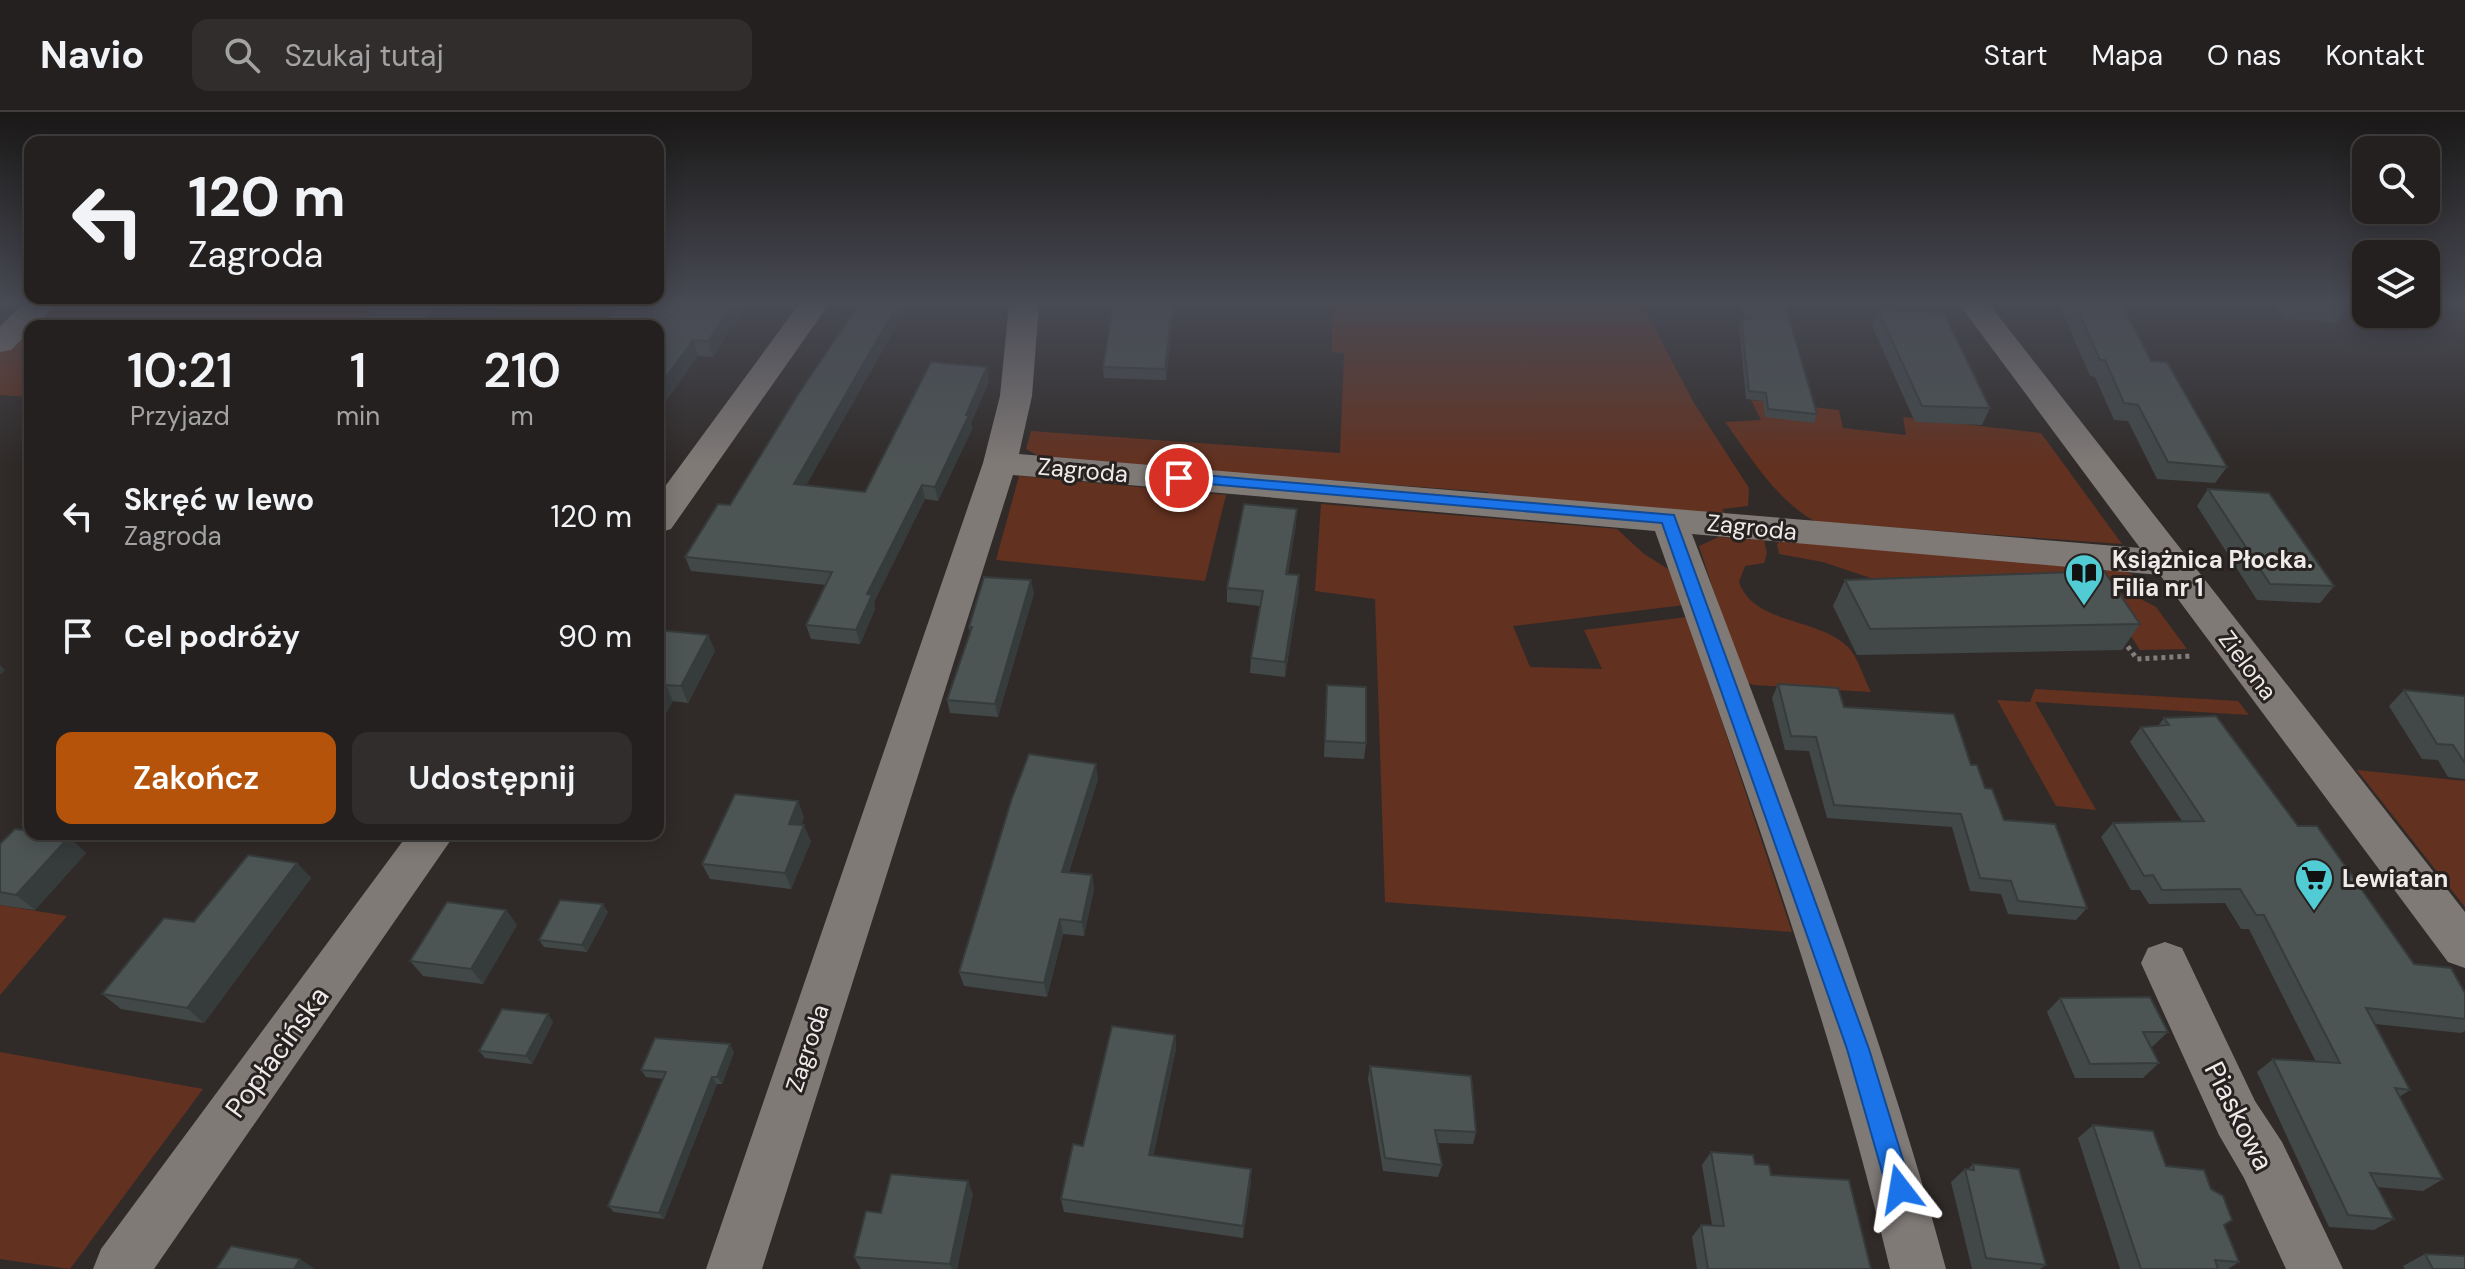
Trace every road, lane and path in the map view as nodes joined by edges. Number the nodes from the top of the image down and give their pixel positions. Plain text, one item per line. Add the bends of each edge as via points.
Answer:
1 (775, 358) edge
2 (1019, 358) edge
3 (2015, 358) edge
4 (1000, 463) junction
5 (664, 513) edge
6 (1668, 518) junction
7 (2169, 563) junction
8 (2115, 640) edge
9 (2193, 656) dead end
10 (429, 840) edge
11 (2465, 948) edge
12 (2165, 963) dead end
13 (121, 1269) edge
14 (734, 1269) edge
15 (1918, 1269) edge
16 (2315, 1269) edge

1 - 5 street
2 - 4 street, Zagroda
3 - 7 street, Zielona
4 - 6 street, Zagroda
4 - 14 street, Zagroda
6 - 7 street, Zagroda
6 - 15 street via 1858,1049 1893,1162
7 - 11 street, Zielona
8 - 9 path via 2123,640 2137,659
10 - 13 street, Popłacińska
12 - 16 street, Piaskowa

